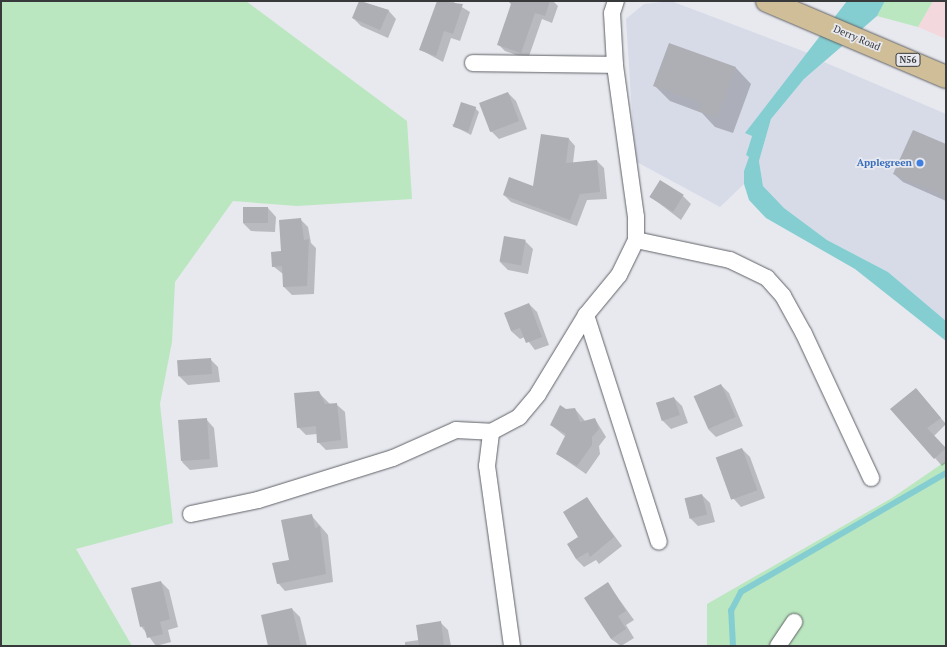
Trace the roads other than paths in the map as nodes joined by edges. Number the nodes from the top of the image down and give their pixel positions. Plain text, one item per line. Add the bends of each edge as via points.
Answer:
1 (616, 1) edge
2 (767, 1) edge
3 (473, 63) dead end
4 (614, 65) junction
5 (946, 77) edge
6 (636, 240) junction
7 (586, 315) junction
8 (491, 432) junction
9 (871, 478) dead end
10 (191, 514) dead end
11 (659, 542) dead end
12 (794, 622) dead end
13 (512, 646) edge
14 (778, 646) edge

1 - 4 street via 612,13
2 - 5 main road, Derry Road / N56
3 - 4 street
4 - 6 street via 636,216
6 - 7 street via 619,275
6 - 9 street via 730,260 767,278 783,296 804,334
7 - 8 street via 538,394 519,417
7 - 11 street
8 - 10 street via 456,430 393,458 258,500
8 - 13 street via 487,466
12 - 14 street

